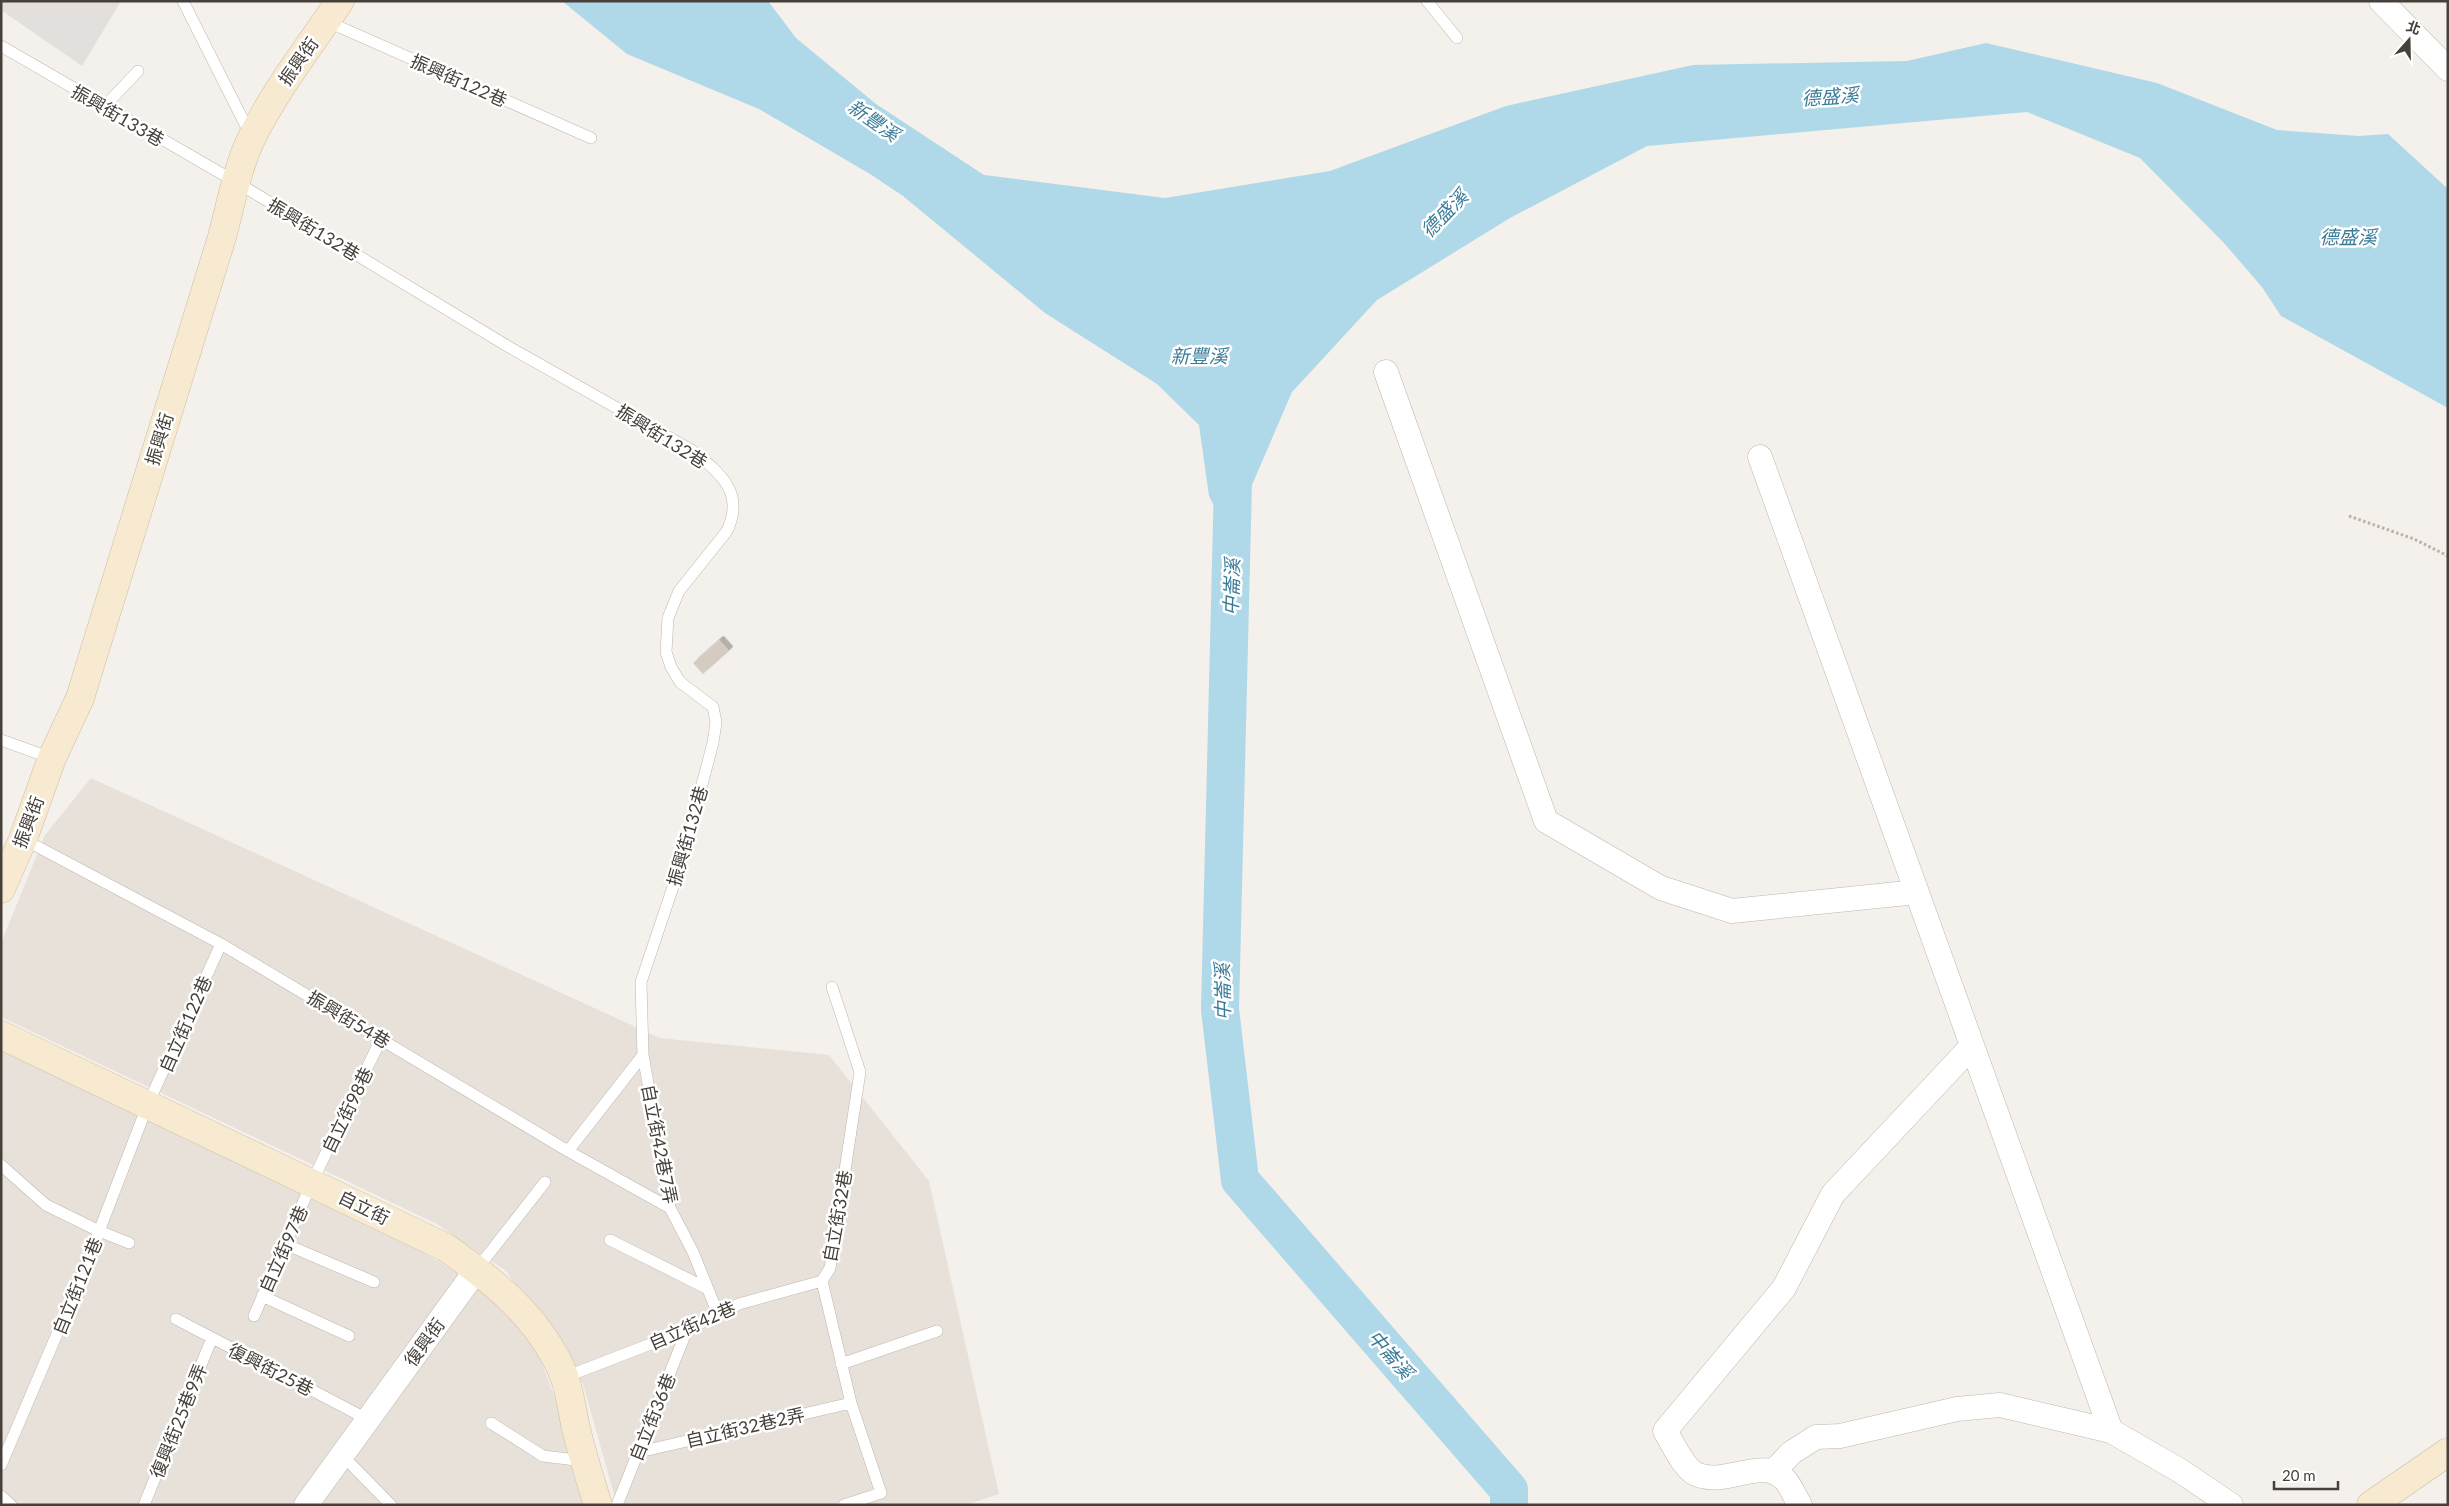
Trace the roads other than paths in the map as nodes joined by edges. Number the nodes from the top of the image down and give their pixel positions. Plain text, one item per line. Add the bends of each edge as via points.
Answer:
1 (183, 1) edge
2 (1427, 1) edge
3 (2382, 1) edge
4 (333, 11) edge
5 (1457, 38) dead end
6 (1, 46) edge
7 (2448, 69) edge
8 (138, 71) dead end
9 (104, 107) junction
10 (252, 137) junction
11 (591, 138) dead end
12 (236, 182) junction
13 (1386, 372) dead end
14 (1760, 457) dead end
15 (1, 740) edge
16 (52, 758) junction
17 (23, 838) junction
18 (1, 889) edge
19 (1917, 892) junction
20 (221, 944) junction
21 (832, 986) dead end
22 (1, 1035) edge
23 (381, 1038) junction
24 (1972, 1046) junction
25 (644, 1055) junction
26 (148, 1104) junction
27 (568, 1151) junction
28 (1, 1165) edge
29 (312, 1182) junction
30 (545, 1182) dead end
31 (670, 1208) junction
32 (99, 1231) junction
33 (610, 1240) dead end
34 (129, 1243) dead end
35 (285, 1244) junction
36 (477, 1269) junction
37 (822, 1281) junction
38 (374, 1282) dead end
39 (706, 1288) junction
40 (262, 1296) junction
41 (718, 1314) junction
42 (254, 1316) dead end
43 (176, 1319) dead end
44 (687, 1330) junction
45 (937, 1331) dead end
46 (349, 1336) dead end
47 (212, 1338) junction
48 (842, 1364) junction
49 (564, 1377) junction
50 (851, 1402) junction
51 (367, 1419) junction
52 (491, 1423) dead end
53 (2111, 1431) junction
54 (639, 1452) junction
55 (2448, 1452) edge
56 (341, 1454) junction
57 (584, 1461) junction
58 (1, 1466) edge
59 (1774, 1471) junction
60 (1, 1496) edge
61 (11, 1505) edge
62 (144, 1505) edge
63 (306, 1505) edge
64 (391, 1505) edge
65 (598, 1505) edge
66 (616, 1505) edge
67 (844, 1505) edge
68 (1800, 1505) edge
69 (2231, 1505) edge
70 (2371, 1505) edge

1 - 10 lane
2 - 5 lane
3 - 7 street
4 - 10 street, 振興街 via 284,79
4 - 11 lane, 振興街122巷
6 - 9 lane, 振興街133巷
8 - 9 lane
9 - 12 lane, 振興街133巷
10 - 12 street, 振興街
12 - 16 street, 振興街 via 100,637 80,698
12 - 25 lane, 振興街132巷 via 693,451 720,473 734,498 728,531 679,591 668,618 666,652 671,667 680,682 713,707 716,722 681,863 641,982
13 - 19 street via 1546,821 1661,888 1732,911
14 - 19 street
15 - 16 lane
16 - 17 street, 振興街
17 - 18 street, 振興街
17 - 20 lane, 振興街54巷
19 - 24 street
20 - 23 lane, 振興街54巷
20 - 26 lane, 自立街122巷
21 - 37 lane, 自立街32巷 via 860,1072 830,1268
22 - 26 street, 自立街
23 - 27 lane, 振興街54巷
23 - 29 lane, 自立街98巷
24 - 53 street
24 - 59 street via 1833,1194 1784,1288 1665,1431 1680,1457 1695,1474 1714,1478 1764,1469
25 - 27 lane
25 - 31 lane, 自立街42巷7弄
26 - 29 street, 自立街
26 - 32 lane, 自立街121巷
27 - 31 lane, 振興街54巷
28 - 32 lane via 46,1205
29 - 35 lane, 自立街97巷
29 - 36 street, 自立街 via 445,1247
30 - 36 lane, 復興街
31 - 39 lane, 自立街42巷7弄 via 693,1252
32 - 34 lane
32 - 58 lane, 自立街121巷
33 - 39 lane
35 - 38 lane
35 - 40 lane, 自立街97巷
36 - 49 street, 自立街 via 523,1311 549,1347
36 - 51 street, 復興街
37 - 41 lane, 自立街42巷 via 738,1304
37 - 48 lane, 自立街32巷
39 - 41 lane, 自立街42巷7弄
40 - 42 lane, 自立街97巷
40 - 46 lane
41 - 44 lane, 自立街42巷
43 - 47 lane, 復興街25巷
44 - 49 lane, 自立街42巷
44 - 54 lane, 自立街36巷
45 - 48 lane
47 - 51 lane, 復興街25巷
47 - 62 lane, 復興街25巷9弄
48 - 50 lane, 自立街32巷
49 - 57 street, 自立街
50 - 54 lane, 自立街32巷2弄
50 - 67 lane, 自立街32巷 via 881,1493
51 - 56 street, 復興街
52 - 57 lane via 543,1456
53 - 59 street via 2000,1405 1958,1409 1840,1436 1816,1437 1792,1453
53 - 69 street
54 - 66 lane, 自立街36巷
55 - 70 street
56 - 63 street, 復興街
56 - 64 lane
57 - 65 street, 自立街
59 - 68 street via 1786,1481
60 - 61 lane

